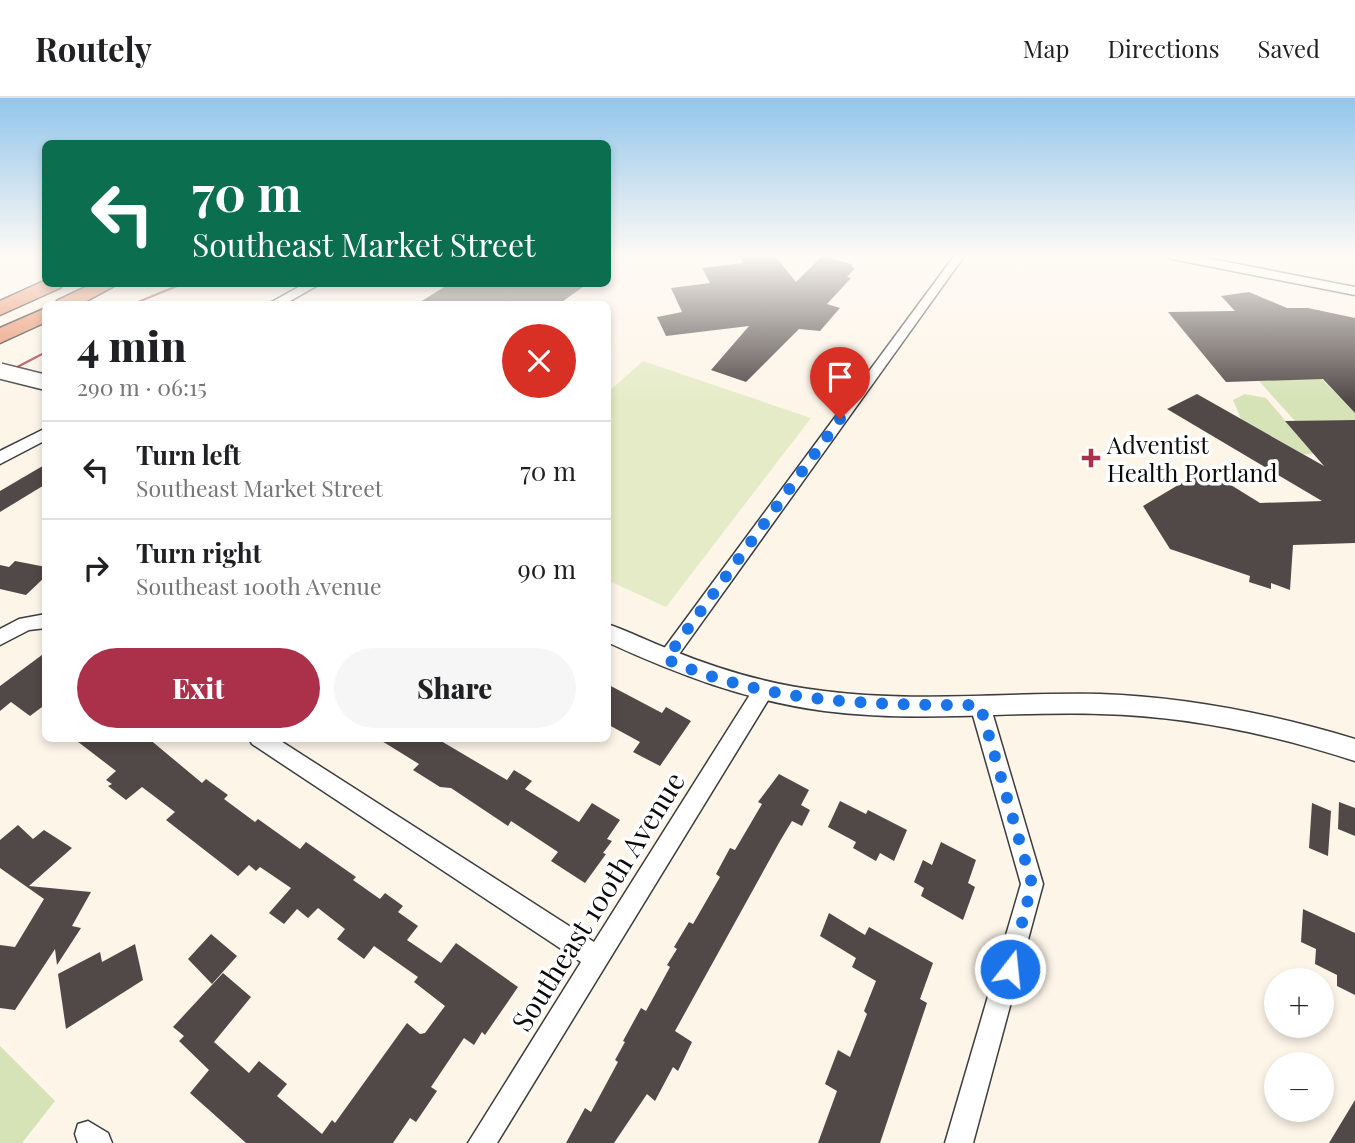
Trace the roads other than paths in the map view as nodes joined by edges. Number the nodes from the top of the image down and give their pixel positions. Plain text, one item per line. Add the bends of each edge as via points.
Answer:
1 (925, 304) edge
2 (42, 316) edge
3 (0, 336) edge
4 (0, 371) edge
5 (42, 381) edge
6 (42, 435) edge
7 (0, 458) edge
8 (42, 622) edge
9 (611, 634) edge
10 (0, 638) edge
11 (666, 659) junction
12 (763, 691) junction
13 (980, 705) junction
14 (265, 742) edge
15 (1355, 750) edge
16 (597, 958) junction
17 (482, 1143) edge
18 (959, 1143) edge

1 - 11 street
2 - 3 highway
4 - 5 street, bridge
6 - 7 street
8 - 10 street via 25,624
9 - 11 street
11 - 12 street
12 - 13 street via 849,703
12 - 16 street, Southeast 100th Avenue
13 - 15 street via 1099,704 1182,710 1264,724
13 - 18 street via 1032,884
14 - 16 street
16 - 17 street, Southeast 100th Avenue

